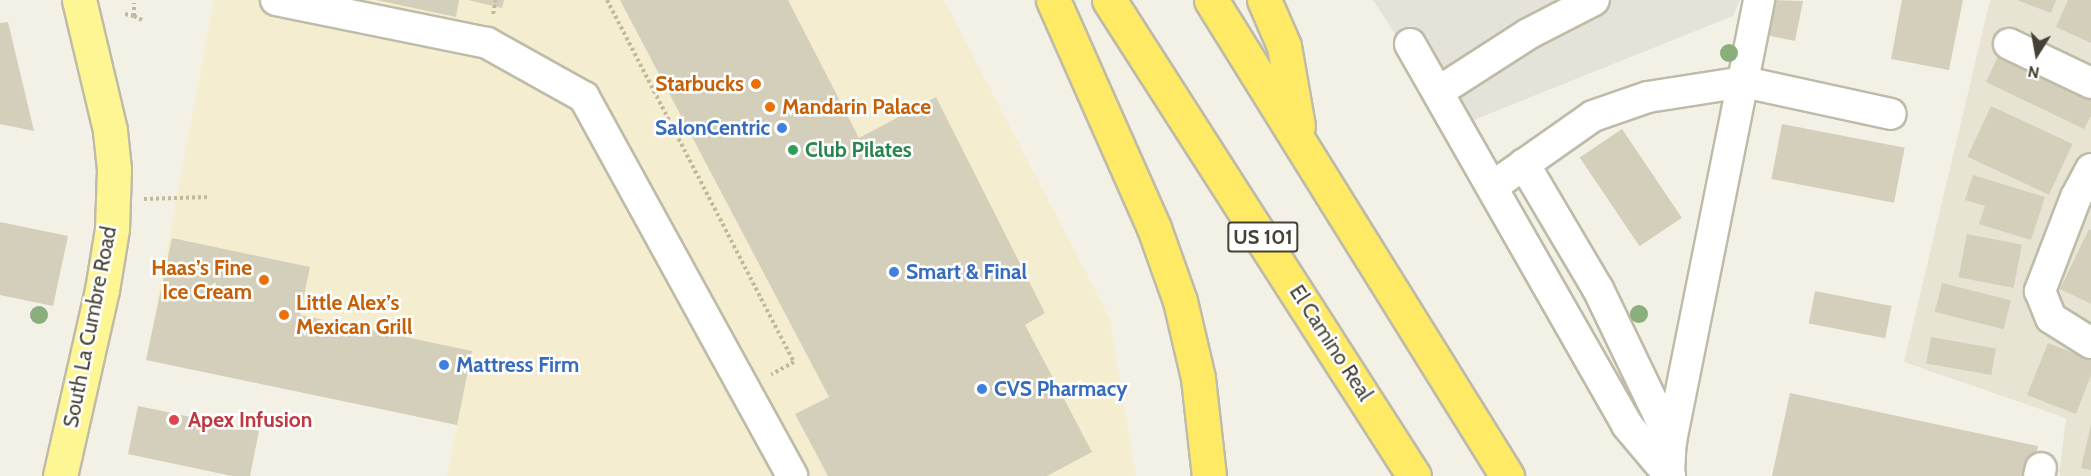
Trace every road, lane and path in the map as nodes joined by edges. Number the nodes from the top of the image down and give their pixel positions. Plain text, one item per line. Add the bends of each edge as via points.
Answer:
1 (79, 0) edge
2 (276, 0) edge
3 (607, 0) edge
4 (1053, 0) edge
5 (1109, 0) edge
6 (1211, 0) edge
7 (1264, 0) edge
8 (1594, 0) edge
9 (1758, 2) edge
10 (134, 3) dead end
11 (125, 14) dead end
12 (134, 16) junction
13 (142, 20) dead end
14 (1410, 44) dead end
15 (2009, 44) dead end
16 (1744, 82) junction
17 (2091, 83) edge
18 (1438, 92) junction
19 (1891, 114) dead end
20 (1301, 142) junction
21 (1524, 164) junction
22 (2091, 169) edge
23 (1492, 188) junction
24 (209, 197) dead end
25 (112, 200) junction
26 (2091, 343) edge
27 (744, 389) junction
28 (1671, 441) junction
29 (1670, 475) edge
30 (60, 476) edge
31 (792, 476) edge
32 (1209, 476) edge
33 (1414, 476) edge
34 (1507, 476) edge

1 - 25 main road, South La Cumbre Road via 110,130
2 - 27 street via 487,43 584,97
3 - 27 path via 794,362
4 - 32 highway via 1154,228 1180,301 1198,378
5 - 33 highway, El Camino Real / US 101
6 - 20 highway
7 - 20 highway via 1284,46
8 - 18 street via 1528,34
9 - 16 street
10 - 12 path
11 - 12 path
12 - 13 path
14 - 18 street
15 - 17 street
16 - 19 street
16 - 21 street via 1648,97 1593,116
16 - 28 street
18 - 23 street
20 - 34 highway
21 - 23 street
21 - 28 street via 1598,289
22 - 26 street via 2076,197 2040,291 2051,318
23 - 29 street via 1627,425
24 - 25 path
25 - 30 main road, South La Cumbre Road via 102,290
27 - 31 street
28 - 29 street

